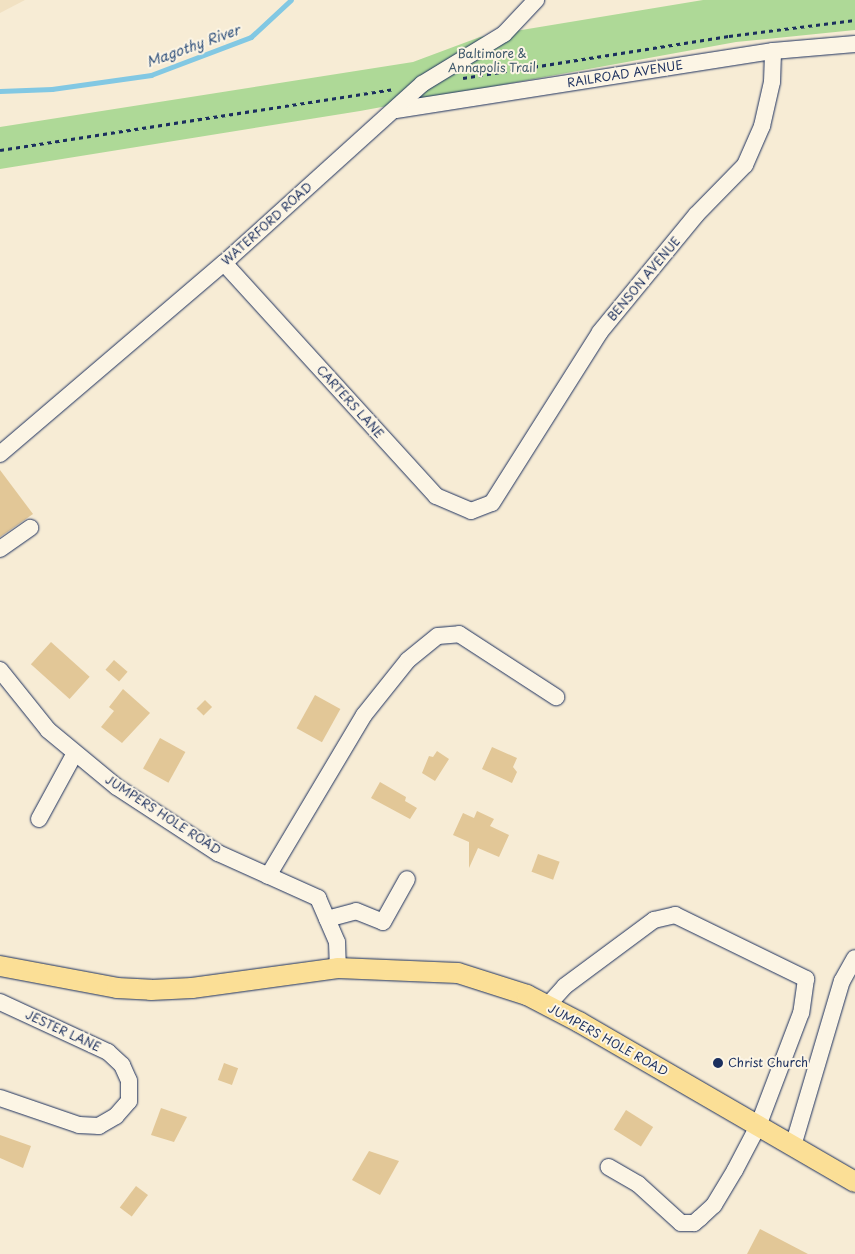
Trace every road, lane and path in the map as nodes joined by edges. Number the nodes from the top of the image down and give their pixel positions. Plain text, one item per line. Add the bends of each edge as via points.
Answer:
1 (536, 0) edge
2 (855, 20) edge
3 (855, 44) edge
4 (773, 51) junction
5 (460, 78) dead end
6 (422, 84) junction
7 (396, 110) junction
8 (0, 150) edge
9 (224, 263) junction
10 (0, 454) edge
11 (492, 504) joint
12 (30, 528) dead end
13 (0, 549) edge
14 (0, 670) edge
15 (556, 697) dead end
16 (75, 753) junction
17 (39, 819) dead end
18 (268, 876) junction
19 (407, 879) dead end
20 (327, 919) junction
21 (855, 958) edge
22 (0, 966) edge
23 (338, 968) junction
24 (0, 1002) edge
25 (548, 1005) junction
26 (0, 1098) edge
27 (758, 1126) junction
28 (793, 1146) junction
29 (609, 1167) dead end
30 (855, 1182) edge

1 - 6 street, WATERFORD ROAD via 504,34
2 - 5 path
3 - 4 street, RAILROAD AVENUE
4 - 7 street, RAILROAD AVENUE
4 - 11 street, BENSON AVENUE via 772,82 762,126 745,165 696,215 600,332
6 - 7 street, WATERFORD ROAD
6 - 8 path
7 - 9 street, WATERFORD ROAD
9 - 10 street, WATERFORD ROAD
9 - 11 street, CARTERS LANE via 436,496 471,511
12 - 13 street
14 - 16 street, JUMPERS HOLE ROAD via 48,730
15 - 18 street via 459,634 438,636 408,660 364,715
16 - 17 street
16 - 18 street, JUMPERS HOLE ROAD via 117,788 218,853
18 - 20 street, JUMPERS HOLE ROAD via 318,898
19 - 20 street via 383,922 356,911
20 - 23 street, JUMPERS HOLE ROAD via 337,942
21 - 28 street via 842,981
22 - 23 main road, JUMPERS HOLE ROAD via 117,988 152,990 192,988
23 - 25 main road, JUMPERS HOLE ROAD via 458,974 510,989
24 - 26 street, JESTER LANE via 108,1052 122,1065 128,1081 129,1101 116,1116 99,1126 79,1125
25 - 27 main road, JUMPERS HOLE ROAD
25 - 27 street via 565,986 654,920 675,915 806,980 801,1014
27 - 28 main road, JUMPERS HOLE ROAD
27 - 29 street via 714,1205 694,1223 681,1222 638,1184
28 - 30 main road, JUMPERS HOLE ROAD

